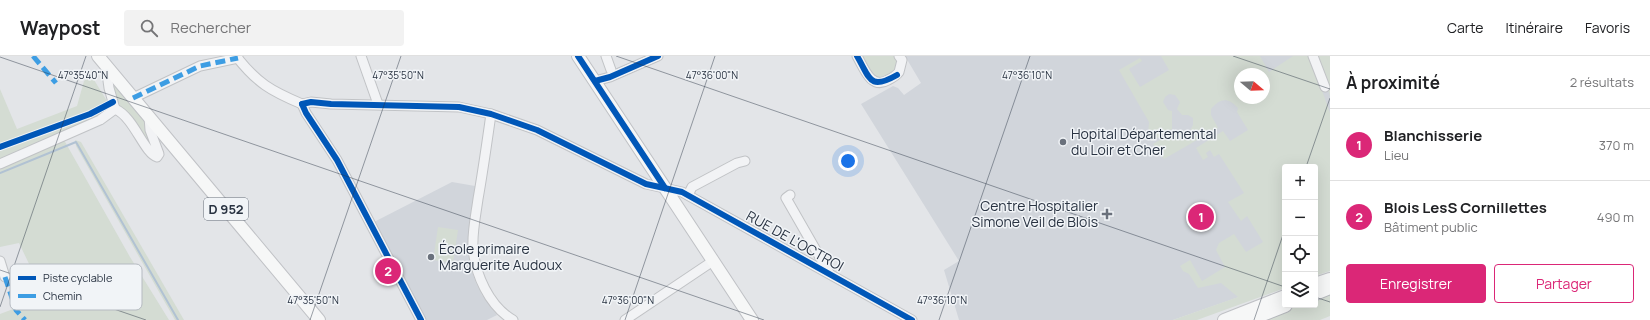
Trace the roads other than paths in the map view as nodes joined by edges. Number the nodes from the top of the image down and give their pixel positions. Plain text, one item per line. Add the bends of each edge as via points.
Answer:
1 (361, 56) edge
2 (578, 56) edge
3 (606, 56) edge
4 (652, 56) edge
5 (658, 56) edge
6 (857, 56) edge
7 (899, 56) edge
8 (1312, 56) edge
9 (237, 57) edge
10 (102, 60) edge
11 (610, 73) junction
12 (595, 81) junction
13 (1325, 87) dead end
14 (605, 97) junction
15 (133, 98) junction
16 (302, 104) junction
17 (378, 104) junction
18 (115, 109) junction
19 (492, 114) junction
20 (149, 117) junction
21 (745, 161) dead end
22 (0, 164) edge
23 (665, 188) junction
24 (688, 195) junction
25 (790, 195) dead end
26 (672, 199) junction
27 (713, 261) junction
28 (0, 262) edge
29 (830, 274) junction
30 (5, 277) dead end
31 (1330, 279) edge
32 (1318, 283) edge
33 (1330, 287) edge
34 (1318, 292) edge
35 (1282, 297) edge
36 (1282, 306) edge
37 (319, 320) edge
38 (421, 320) edge
39 (513, 320) edge
40 (625, 320) edge
41 (752, 320) edge
42 (912, 320) edge
43 (1224, 320) edge
44 (1247, 320) edge

1 - 17 street
2 - 12 main road
3 - 11 street
4 - 11 street
5 - 11 street
6 - 7 street via 868,77 878,83 899,72 902,60
8 - 13 street
9 - 15 street via 200,66
9 - 16 street via 257,79 276,93
10 - 15 main road, D 952
10 - 18 street
11 - 12 street
11 - 14 street
12 - 14 main road
14 - 23 main road
15 - 20 main road, D 952
16 - 17 street, RUE DE L'OCTROI
16 - 38 street via 337,160
17 - 19 street, RUE DE L'OCTROI via 459,107
18 - 20 street via 133,125 152,154 157,157 159,154 150,130
18 - 22 street via 100,120
19 - 23 street, RUE DE L'OCTROI via 537,130 646,184
19 - 39 street via 473,247 478,273 489,296
20 - 37 main road, D 952
21 - 24 street via 692,187
23 - 24 street, RUE DE L'OCTROI
23 - 26 main road
24 - 26 street
24 - 29 street, RUE DE L'OCTROI
25 - 29 street via 786,198
26 - 27 main road
27 - 40 street
27 - 41 main road
28 - 30 street
29 - 42 street, RUE DE L'OCTROI
31 - 32 main road
33 - 34 highway
35 - 43 main road
36 - 44 highway

